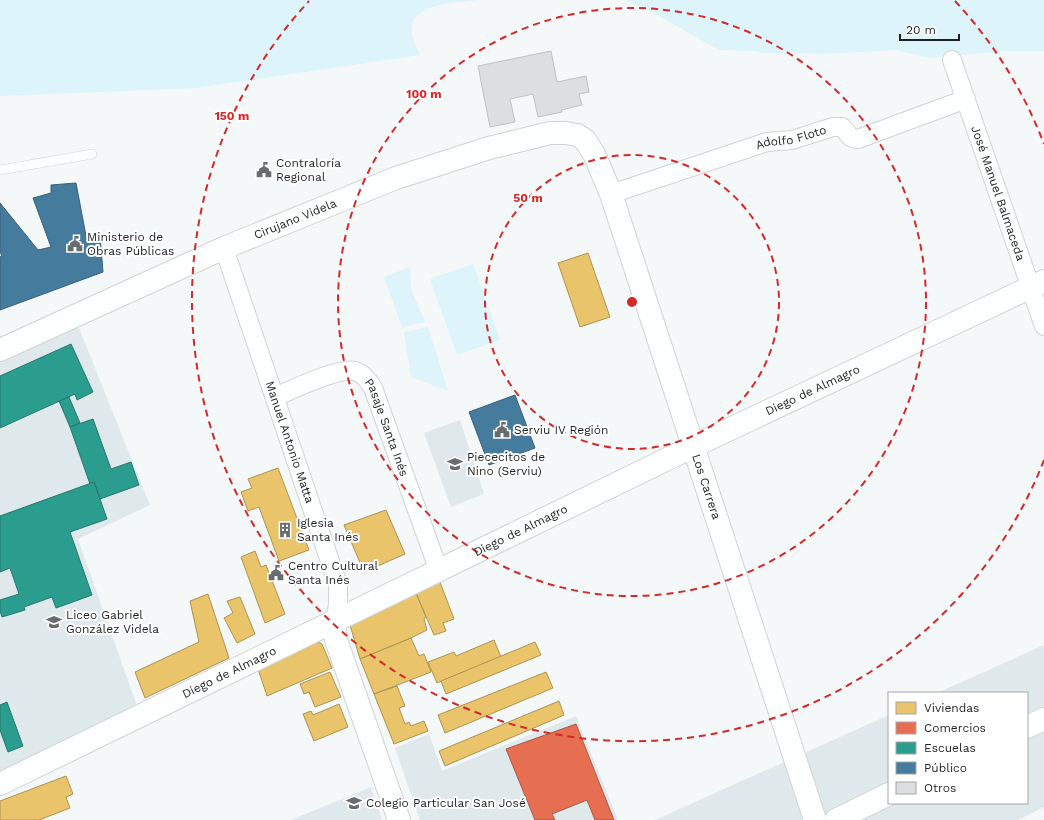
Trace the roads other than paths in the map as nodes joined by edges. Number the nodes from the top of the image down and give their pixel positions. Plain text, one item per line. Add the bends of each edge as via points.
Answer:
1 (952, 60) dead end
2 (966, 98) junction
3 (92, 154) dead end
4 (594, 154) joint
5 (0, 170) edge
6 (611, 194) junction
7 (224, 248) junction
8 (1038, 284) edge
9 (1044, 326) edge
10 (0, 350) edge
11 (275, 397) junction
12 (694, 446) junction
13 (439, 571) junction
14 (335, 621) junction
15 (1044, 719) edge
16 (1028, 727) edge
17 (0, 784) edge
18 (888, 794) edge
19 (399, 820) edge
20 (815, 820) edge
21 (836, 820) edge

1 - 2 street, José Manuel Balmaceda
2 - 6 street, Adolfo Floto via 858,139 852,139 842,127 833,127 792,140 767,142
2 - 8 street, José Manuel Balmaceda
3 - 5 lane
4 - 6 street, Los Carrera
4 - 7 street, Cirujano Videla via 585,140 566,133 550,133 489,148 396,178
6 - 12 street, Los Carrera
7 - 10 street, Cirujano Videla
7 - 11 street, Manuel Antonio Matta
8 - 9 street, José Manuel Balmaceda
8 - 12 street, Diego de Almagro
11 - 13 street, Pasaje Santa Inés via 345,371 354,371 365,376 373,388
11 - 14 street, Manuel Antonio Matta via 338,586
12 - 13 street, Diego de Almagro
12 - 20 street, Los Carrera
13 - 14 street, Diego de Almagro
14 - 17 street, Diego de Almagro
14 - 19 street, Manuel Antonio Matta via 336,640
15 - 16 street
18 - 21 street

